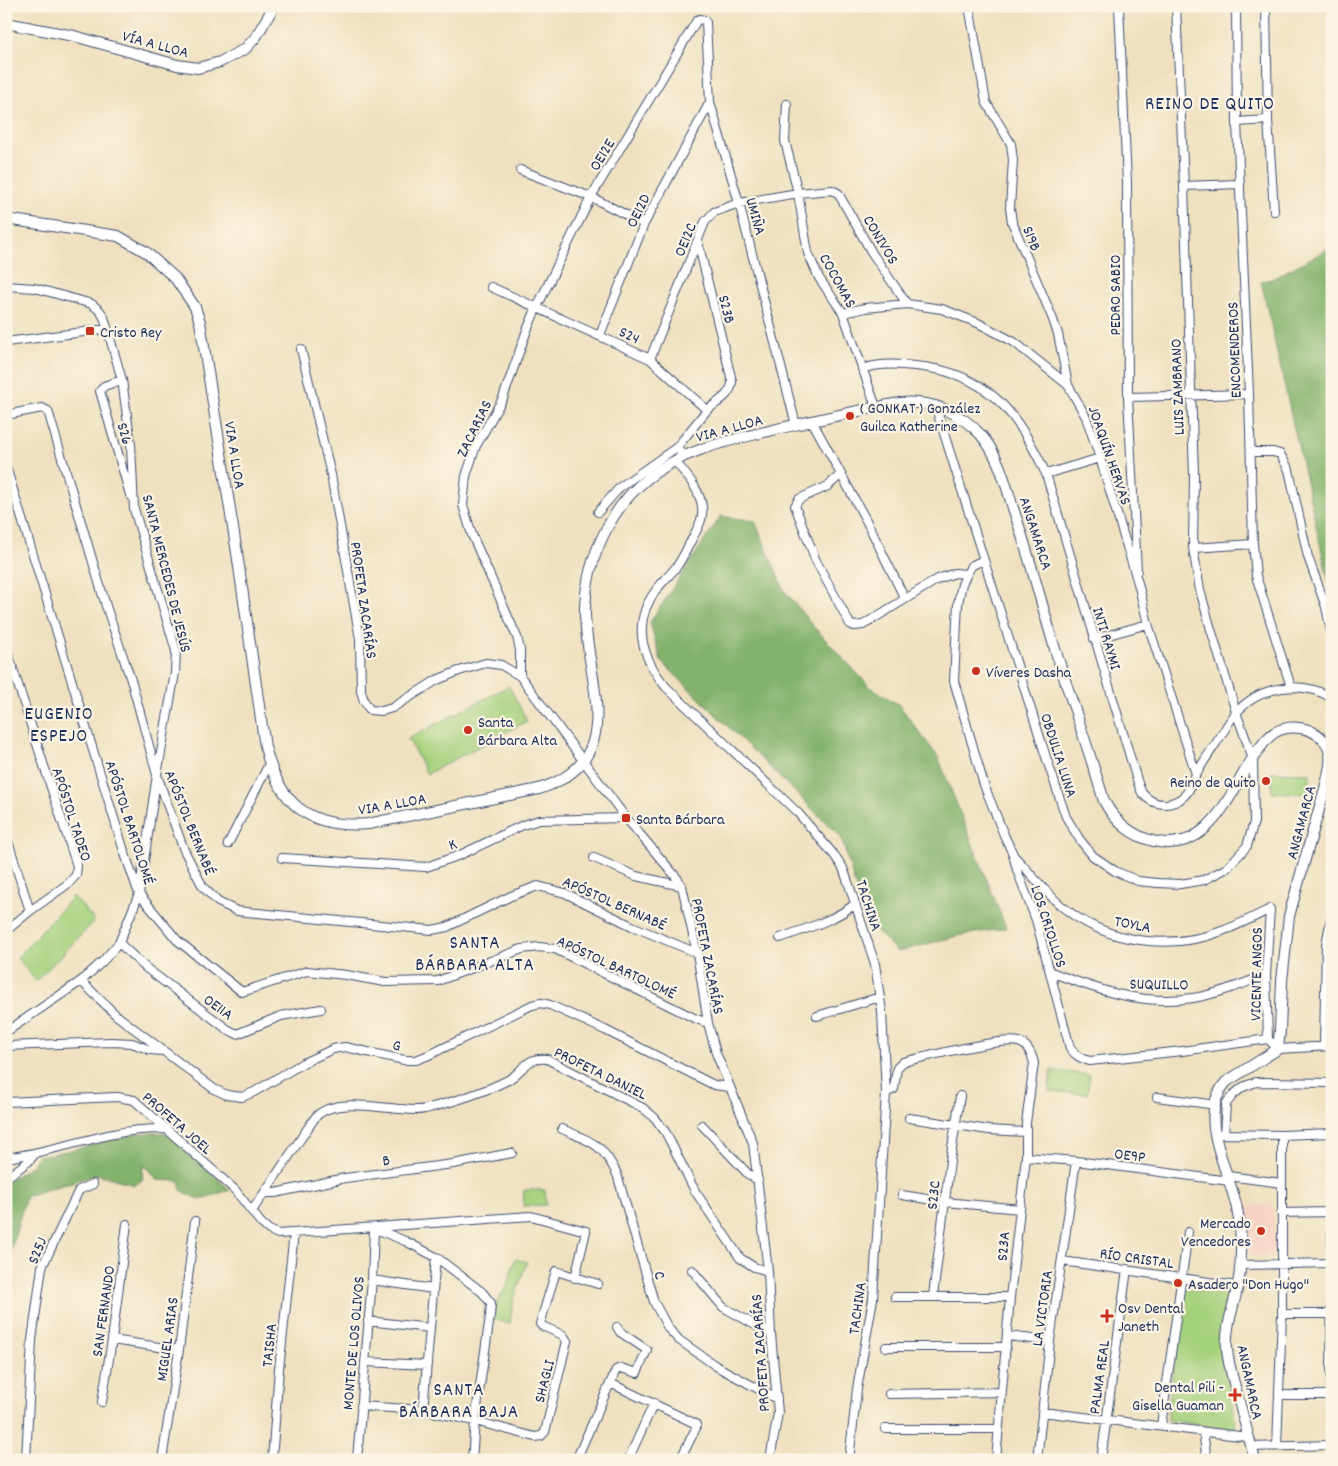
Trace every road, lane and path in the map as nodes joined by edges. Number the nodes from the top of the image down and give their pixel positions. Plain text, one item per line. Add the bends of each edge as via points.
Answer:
1 (274, 6) edge
2 (969, 6) edge
3 (1119, 6) edge
4 (1176, 6) edge
5 (1236, 6) edge
6 (1266, 6) edge
7 (697, 20) joint
8 (6, 23) edge
9 (710, 102) junction
10 (787, 104) dead end
11 (1268, 120) junction
12 (1237, 122) junction
13 (520, 170) dead end
14 (1240, 184) junction
15 (1184, 186) junction
16 (832, 190) joint
17 (798, 193) junction
18 (591, 197) junction
19 (739, 203) junction
20 (1274, 211) dead end
21 (6, 219) edge
22 (644, 224) junction
23 (698, 242) junction
24 (6, 286) edge
25 (491, 287) dead end
26 (907, 304) junction
27 (537, 307) junction
28 (843, 313) junction
29 (107, 329) junction
30 (600, 335) junction
31 (6, 342) edge
32 (301, 349) dead end
33 (650, 359) junction
34 (862, 369) junction
35 (122, 380) junction
36 (1068, 385) junction
37 (1249, 394) junction
38 (1128, 397) junction
39 (1190, 397) junction
40 (935, 406) junction
41 (876, 407) junction
42 (707, 410) junction
43 (6, 415) edge
44 (812, 421) junction
45 (796, 425) junction
46 (677, 447) junction
47 (1251, 452) junction
48 (679, 458) junction
49 (1100, 458) junction
50 (6, 469) edge
51 (1046, 474) junction
52 (840, 475) junction
53 (134, 508) junction
54 (598, 512) dead end
55 (1253, 544) junction
56 (1192, 548) junction
57 (984, 560) junction
58 (966, 574) junction
59 (1138, 583) junction
60 (905, 599) junction
61 (1148, 624) junction
62 (1332, 636) edge
63 (1094, 639) junction
64 (6, 647) edge
65 (13, 667) junction
66 (520, 676) junction
67 (6, 683) edge
68 (1291, 687) junction
69 (1332, 698) edge
70 (1236, 712) junction
71 (1253, 758) junction
72 (583, 762) junction
73 (269, 764) junction
74 (1196, 774) junction
75 (157, 775) junction
76 (626, 818) junction
77 (6, 835) edge
78 (228, 844) dead end
79 (1013, 854) junction
80 (282, 858) dead end
81 (594, 858) dead end
82 (682, 886) junction
83 (139, 894) junction
84 (856, 904) junction
85 (1270, 909) joint
86 (30, 911) junction
87 (1332, 913) edge
88 (6, 931) edge
89 (780, 938) dead end
90 (119, 943) junction
91 (698, 953) junction
92 (1051, 972) junction
93 (1266, 975) junction
94 (81, 981) junction
95 (880, 997) junction
96 (321, 1009) dead end
97 (817, 1016) dead end
98 (708, 1022) junction
99 (6, 1032) edge
100 (1268, 1039) junction
101 (6, 1046) edge
102 (1328, 1046) edge
103 (1278, 1049) junction
104 (163, 1051) junction
105 (1332, 1083) edge
106 (729, 1087) junction
107 (886, 1093) junction
108 (960, 1096) dead end
109 (1157, 1097) dead end
110 (6, 1102) edge
111 (1216, 1105) junction
112 (909, 1118) dead end
113 (955, 1124) junction
114 (702, 1125) dead end
115 (168, 1129) junction
116 (562, 1129) dead end
117 (1026, 1132) junction
118 (1332, 1133) edge
119 (1219, 1134) junction
120 (1282, 1134) junction
121 (512, 1153) dead end
122 (35, 1154) junction
123 (1026, 1156) junction
124 (6, 1158) edge
125 (1076, 1161) junction
126 (6, 1178) edge
127 (1229, 1179) junction
128 (758, 1180) junction
129 (1282, 1183) junction
130 (93, 1184) dead end
131 (265, 1193) junction
132 (902, 1195) dead end
133 (945, 1202) junction
134 (1020, 1209) junction
135 (252, 1212) junction
136 (1332, 1212) edge
137 (1281, 1213) junction
138 (195, 1222) dead end
139 (127, 1224) dead end
140 (374, 1228) junction
141 (1332, 1228) edge
142 (1188, 1232) dead end
143 (294, 1233) junction
144 (436, 1257) junction
145 (1062, 1261) junction
146 (1331, 1263) edge
147 (1281, 1264) junction
148 (1240, 1265) junction
149 (1127, 1269) junction
150 (692, 1270) dead end
151 (768, 1271) junction
152 (1181, 1277) junction
153 (575, 1278) junction
154 (372, 1280) junction
155 (598, 1284) dead end
156 (1238, 1286) junction
157 (433, 1288) junction
158 (933, 1296) junction
159 (896, 1297) dead end
160 (1010, 1297) junction
161 (1282, 1314) junction
162 (1332, 1314) edge
163 (368, 1322) junction
164 (617, 1327) dead end
165 (430, 1328) junction
166 (771, 1334) junction
167 (1007, 1336) junction
168 (112, 1340) junction
169 (1050, 1341) junction
170 (1332, 1345) edge
171 (1006, 1346) junction
172 (886, 1347) dead end
173 (179, 1350) junction
174 (365, 1362) junction
175 (427, 1365) junction
176 (610, 1383) junction
177 (1002, 1392) junction
178 (888, 1394) dead end
179 (1279, 1395) junction
180 (1332, 1395) edge
181 (777, 1399) junction
182 (102, 1402) dead end
183 (654, 1403) junction
184 (361, 1406) junction
185 (423, 1410) junction
186 (1042, 1412) junction
187 (1106, 1420) junction
188 (475, 1421) junction
189 (1161, 1426) junction
190 (885, 1429) dead end
191 (998, 1429) junction
192 (1203, 1432) junction
193 (1250, 1442) junction
194 (1277, 1446) junction
195 (1332, 1446) edge
196 (26, 1460) edge
197 (162, 1460) edge
198 (272, 1460) edge
199 (357, 1460) edge
200 (472, 1460) edge
201 (576, 1460) edge
202 (628, 1460) edge
203 (680, 1460) edge
204 (770, 1460) edge
205 (849, 1460) edge
206 (996, 1460) edge
207 (1036, 1460) edge
208 (1102, 1460) edge
209 (1207, 1460) edge
210 (1255, 1460) edge

1 - 8 street, VÍA A LLOA via 256,37 245,48 220,62 198,68 176,65 74,36
2 - 36 street, S19B via 986,102 1011,144 1012,222 1058,334
3 - 38 street, PEDRO SABIO via 1127,183
4 - 15 street, LUIS ZAMBRANO
5 - 12 street, ENCOMENDEROS
6 - 11 street
7 - 9 street, UMIÑA via 706,22
7 - 18 street, OE12E
9 - 19 street, UMIÑA
9 - 22 street, OE12D
10 - 17 street, COCOMAS via 785,141
11 - 12 street
11 - 20 street
12 - 14 street, ENCOMENDEROS
13 - 18 street
14 - 15 street
14 - 37 street, ENCOMENDEROS
15 - 39 street, LUIS ZAMBRANO
16 - 17 street, OE12C
16 - 26 street, CONIVOS via 844,201 872,253
17 - 19 street, OE12C
17 - 28 street, COCOMAS via 808,252
18 - 22 street
18 - 27 street, OE12E
19 - 23 street, OE12C via 708,217
19 - 45 street, UMIÑA
21 - 73 street, VIA A LLOA via 118,236 161,264 175,278 194,307 200,322
22 - 30 street, OE12D
23 - 33 street, OE12C
23 - 42 street, S23B via 732,381 732,389
24 - 29 street, SANTA MERCEDES DE JESÚS via 35,288 92,304 104,317
25 - 27 street, S24
26 - 28 street, JOAQUÍN HERVAS
26 - 36 street, JOAQUÍN HERVAS via 942,309 978,323 1014,342
27 - 30 street, S24
27 - 66 street, ZACARIAS via 503,398 476,446 466,476 463,505 472,535 517,637
28 - 34 street, COCOMAS
29 - 31 street
29 - 35 street, SANTA MERCEDES DE JESÚS
30 - 33 street, S24
32 - 66 street, PROFETA ZACARÍAS via 333,485 360,639 361,691 370,710 392,708 437,680 486,663 501,665
33 - 42 street, S24
34 - 41 street, COCOMAS
34 - 51 street, INTI RAYMI via 889,364 933,367 955,373 981,386 1006,406 1033,445
35 - 53 street, SANTA MERCEDES DE JESÚS
35 - 53 street, S26 via 104,386 100,391
36 - 49 street, JOAQUÍN HERVAS via 1086,417
37 - 39 street
37 - 47 street, ENCOMENDEROS
38 - 39 street
38 - 59 street, PEDRO SABIO
39 - 56 street, LUIS ZAMBRANO via 1194,475
40 - 41 street, ANGAMARCA via 911,402
40 - 57 street, OBDULIA LUNA
40 - 71 street, ANGAMARCA via 970,425 998,462 1104,801 1117,821 1125,829 1155,842 1193,836 1217,817
41 - 44 street, VIA A LLOA
42 - 46 street
43 - 75 street, APÓSTOL BERNABÉ via 45,408 51,418
44 - 45 street, VIA A LLOA
44 - 52 street
45 - 48 street, VIA A LLOA via 720,442
46 - 48 street, TACHINA
46 - 54 street via 620,487
47 - 55 street, ENCOMENDEROS
47 - 62 street via 1280,454 1289,470 1308,557
48 - 72 street, VIA A LLOA via 649,477 631,494 609,525 593,556 585,608 597,721 592,747
48 - 84 street, TACHINA via 698,491 701,523 678,565 655,590 642,618 646,658 666,686 804,820 843,868
49 - 51 street
49 - 59 street, JOAQUÍN HERVAS
50 - 83 street, APÓSTOL BARTOLOMÉ
51 - 63 street, INTI RAYMI
52 - 60 street
52 - 60 street via 828,486 799,499 795,506 816,561 846,620 854,626 863,625
53 - 75 street, SANTA MERCEDES DE JESÚS via 176,651
55 - 56 street
55 - 68 street, ENCOMENDEROS via 1256,576
56 - 70 street, LUIS ZAMBRANO via 1200,590
57 - 58 street via 971,566
57 - 71 street, OBDULIA LUNA via 1066,817 1093,856 1115,872 1138,881 1180,884 1204,880 1227,868 1247,846 1254,822
58 - 60 street via 947,575
58 - 79 street, LOS CRIOLLOS via 958,603 954,682 984,785
59 - 61 street, JOAQUÍN HERVAS
61 - 63 street
61 - 74 street, JOAQUÍN HERVAS
63 - 74 street, INTI RAYMI via 1142,794 1162,805 1173,803 1184,796
64 - 65 street, APÓSTOL TADEO
65 - 67 street
65 - 86 street, APÓSTOL TADEO via 78,866 74,878
66 - 72 street, PROFETA ZACARÍAS
68 - 69 street, INTI RAYMI
68 - 70 street, INTI RAYMI via 1265,692
70 - 71 street, LUIS ZAMBRANO
70 - 74 street, INTI RAYMI
71 - 103 street, ANGAMARCA via 1270,736 1281,729 1293,727 1318,736 1326,743 1330,755 1327,781 1289,916
72 - 73 street, VIA A LLOA via 565,778 539,789 348,826 329,823 297,808 279,787
72 - 76 street, PROFETA ZACARÍAS
73 - 78 street
75 - 83 street, SANTA MERCEDES DE JESÚS
75 - 91 street, APÓSTOL BERNABÉ via 184,850 203,887 218,902 238,911 432,930 447,927 538,886 565,893 632,926
76 - 80 street, K via 539,820 426,867
76 - 82 street, PROFETA ZACARÍAS
77 - 86 street
79 - 85 street, TOYLA via 1063,907 1098,929 1142,941 1194,939 1221,932
79 - 92 street, LOS CRIOLLOS
81 - 82 street via 636,876
82 - 91 street, PROFETA ZACARÍAS
83 - 90 street, SANTA MERCEDES DE JESÚS
83 - 98 street, APÓSTOL BARTOLOMÉ via 177,940 242,992 307,970 385,982 438,981 522,948 539,947 555,949
84 - 89 street via 847,911
84 - 95 street, TACHINA via 875,964
85 - 93 street, VICENTE ANGOS
86 - 88 street, APÓSTOL TADEO
87 - 102 street via 1326,945
90 - 94 street, SANTA MERCEDES DE JESÚS
90 - 96 street, OE11A via 161,979 237,1034 281,1016
91 - 98 street, PROFETA ZACARÍAS
92 - 93 street, SUQUILLO via 1121,996 1170,1000 1193,998
92 - 100 street, LOS CRIOLLOS via 1070,1048 1082,1060
93 - 100 street, VICENTE ANGOS
94 - 99 street, SANTA MERCEDES DE JESÚS
94 - 104 street, G via 116,1015
95 - 97 street
95 - 107 street, TACHINA
98 - 106 street, PROFETA ZACARÍAS
100 - 103 street
101 - 104 street via 111,1042 132,1043
102 - 103 street
103 - 111 street, ANGAMARCA via 1226,1082
104 - 106 street, G via 214,1089 242,1097 333,1049 345,1046 416,1060 532,1004 541,1003 605,1030 714,1085
105 - 119 street via 1256,1082 1243,1087 1226,1104
106 - 128 street, PROFETA ZACARÍAS via 753,1143
107 - 117 street, S23A via 894,1089 897,1068 903,1062 1002,1041 1018,1042 1027,1047 1034,1063
107 - 205 street, TACHINA via 873,1299 857,1389
108 - 113 street, S23C
109 - 111 street
110 - 115 street, PROFETA JOEL via 126,1098 140,1104
111 - 119 street, ANGAMARCA
112 - 113 street
113 - 117 street
113 - 133 street, S23C
114 - 128 street via 748,1174
115 - 122 street via 114,1133
115 - 135 street, PROFETA JOEL via 235,1190
116 - 181 street, C via 595,1143 609,1156 654,1302 668,1328 679,1340 716,1366
117 - 123 street, S23A
118 - 120 street
119 - 120 street
119 - 127 street, ANGAMARCA via 1216,1143
120 - 129 street
121 - 131 street, B
122 - 124 street
122 - 126 street
123 - 125 street, OE9P
123 - 134 street, S23A
125 - 127 street, OE9P
125 - 145 street, LA VICTORIA
127 - 129 street, OE9P
127 - 148 street, ANGAMARCA via 1240,1224
128 - 151 street, PROFETA ZACARÍAS
129 - 137 street
130 - 196 street, S25J via 79,1190 42,1267 32,1340
131 - 135 street, PROFETA DANIEL
131 - 151 street, PROFETA DANIEL via 312,1122 329,1108 361,1106 420,1110 456,1101 509,1079 538,1058 547,1059 643,1108 655,1118 695,1191 740,1258
132 - 133 street
133 - 134 street
133 - 158 street, S23C
134 - 160 street, S23A
135 - 143 street, PROFETA JOEL via 269,1230 278,1234
136 - 137 street
137 - 147 street
138 - 173 street, MIGUEL ARIAS
139 - 168 street, SAN FERNANDO
140 - 143 street, PROFETA JOEL
140 - 144 street
140 - 153 street, PROFETA JOEL via 531,1216 586,1230
140 - 154 street, MONTE DE LOS OLIVOS
141 - 146 street
142 - 152 street
143 - 198 street, TAISHA
144 - 157 street
144 - 188 street via 482,1292 491,1303
145 - 149 street, RÍO CRISTAL
145 - 169 street, LA VICTORIA
146 - 147 street
146 - 162 street
147 - 148 street
147 - 161 street
148 - 156 street, ANGAMARCA
149 - 152 street, RÍO CRISTAL
149 - 187 street, PALMA REAL
150 - 166 street via 722,1307
151 - 166 street, PROFETA ZACARÍAS
152 - 156 street, RÍO CRISTAL
152 - 189 street
153 - 155 street, SHAGLI
153 - 188 street, SHAGLI via 556,1271 540,1322 568,1341 545,1432 534,1437
154 - 157 street
154 - 163 street, MONTE DE LOS OLIVOS
156 - 193 street, ANGAMARCA via 1231,1309 1227,1349
157 - 165 street
158 - 159 street
158 - 160 street
160 - 167 street, S23A
161 - 162 street
161 - 179 street
162 - 170 street
163 - 165 street
163 - 174 street, MONTE DE LOS OLIVOS
164 - 176 street via 646,1350 636,1374 618,1368
165 - 175 street
166 - 181 street, PROFETA ZACARÍAS
167 - 169 street
167 - 171 street, S23A
168 - 173 street
168 - 182 street, SAN FERNANDO
169 - 186 street, LA VICTORIA
170 - 180 street
171 - 172 street
171 - 177 street, S23A
173 - 197 street, MIGUEL ARIAS
174 - 175 street
174 - 184 street, MONTE DE LOS OLIVOS
175 - 185 street
176 - 183 street
176 - 201 street
177 - 178 street
177 - 191 street, S23A
179 - 180 street
179 - 194 street
181 - 204 street, PROFETA ZACARÍAS
183 - 202 street
183 - 203 street via 696,1424
184 - 185 street, SHAGLI
184 - 199 street, MONTE DE LOS OLIVOS
185 - 188 street, SHAGLI
186 - 187 street
186 - 207 street, LA VICTORIA
187 - 189 street
187 - 208 street, PALMA REAL
188 - 200 street
189 - 192 street
190 - 191 street
191 - 206 street, S23A
192 - 193 street
192 - 209 street
193 - 194 street
193 - 210 street, ANGAMARCA
194 - 195 street

